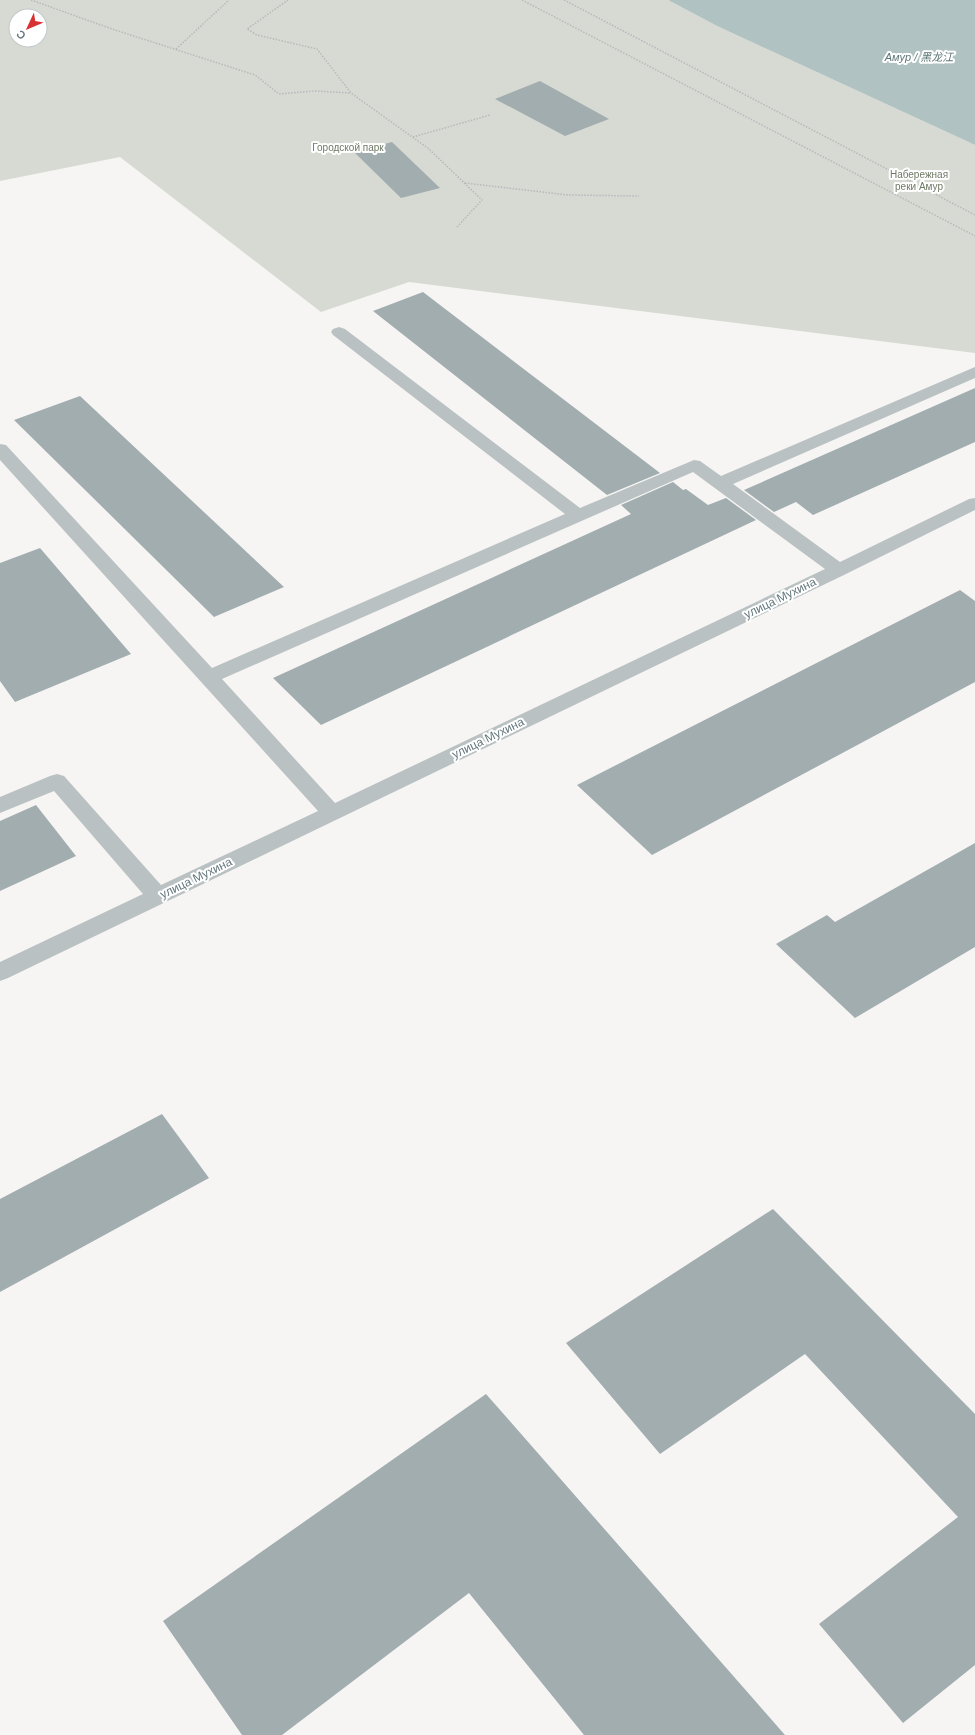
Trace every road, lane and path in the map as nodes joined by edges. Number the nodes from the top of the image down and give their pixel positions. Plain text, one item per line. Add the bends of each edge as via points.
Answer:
1 (31, 0) edge
2 (229, 0) edge
3 (288, 0) edge
4 (522, 0) edge
5 (564, 0) edge
6 (176, 50) junction
7 (351, 93) junction
8 (490, 115) dead end
9 (412, 137) junction
10 (465, 183) junction
11 (639, 196) dead end
12 (975, 215) edge
13 (457, 227) dead end
14 (975, 236) edge
15 (339, 332) dead end
16 (975, 372) edge
17 (0, 449) edge
18 (720, 483) junction
19 (975, 503) edge
20 (579, 516) junction
21 (839, 570) junction
22 (209, 677) junction
23 (0, 806) edge
24 (332, 813) junction
25 (158, 896) junction
26 (0, 972) edge

1 - 6 path
2 - 6 path
3 - 7 path via 247,28 257,35 317,49
4 - 14 path
5 - 12 path
6 - 7 path via 255,75 279,94 315,91
7 - 9 path
8 - 9 path
9 - 10 path via 429,149
10 - 11 path via 568,195
10 - 13 path via 482,200
15 - 20 street
16 - 18 street
17 - 22 street
18 - 20 street via 694,465
18 - 21 street
19 - 21 street, улица Мухина
20 - 22 street
21 - 24 street, улица Мухина
22 - 24 street
23 - 25 street via 57,781
24 - 25 street, улица Мухина
25 - 26 street, улица Мухина

